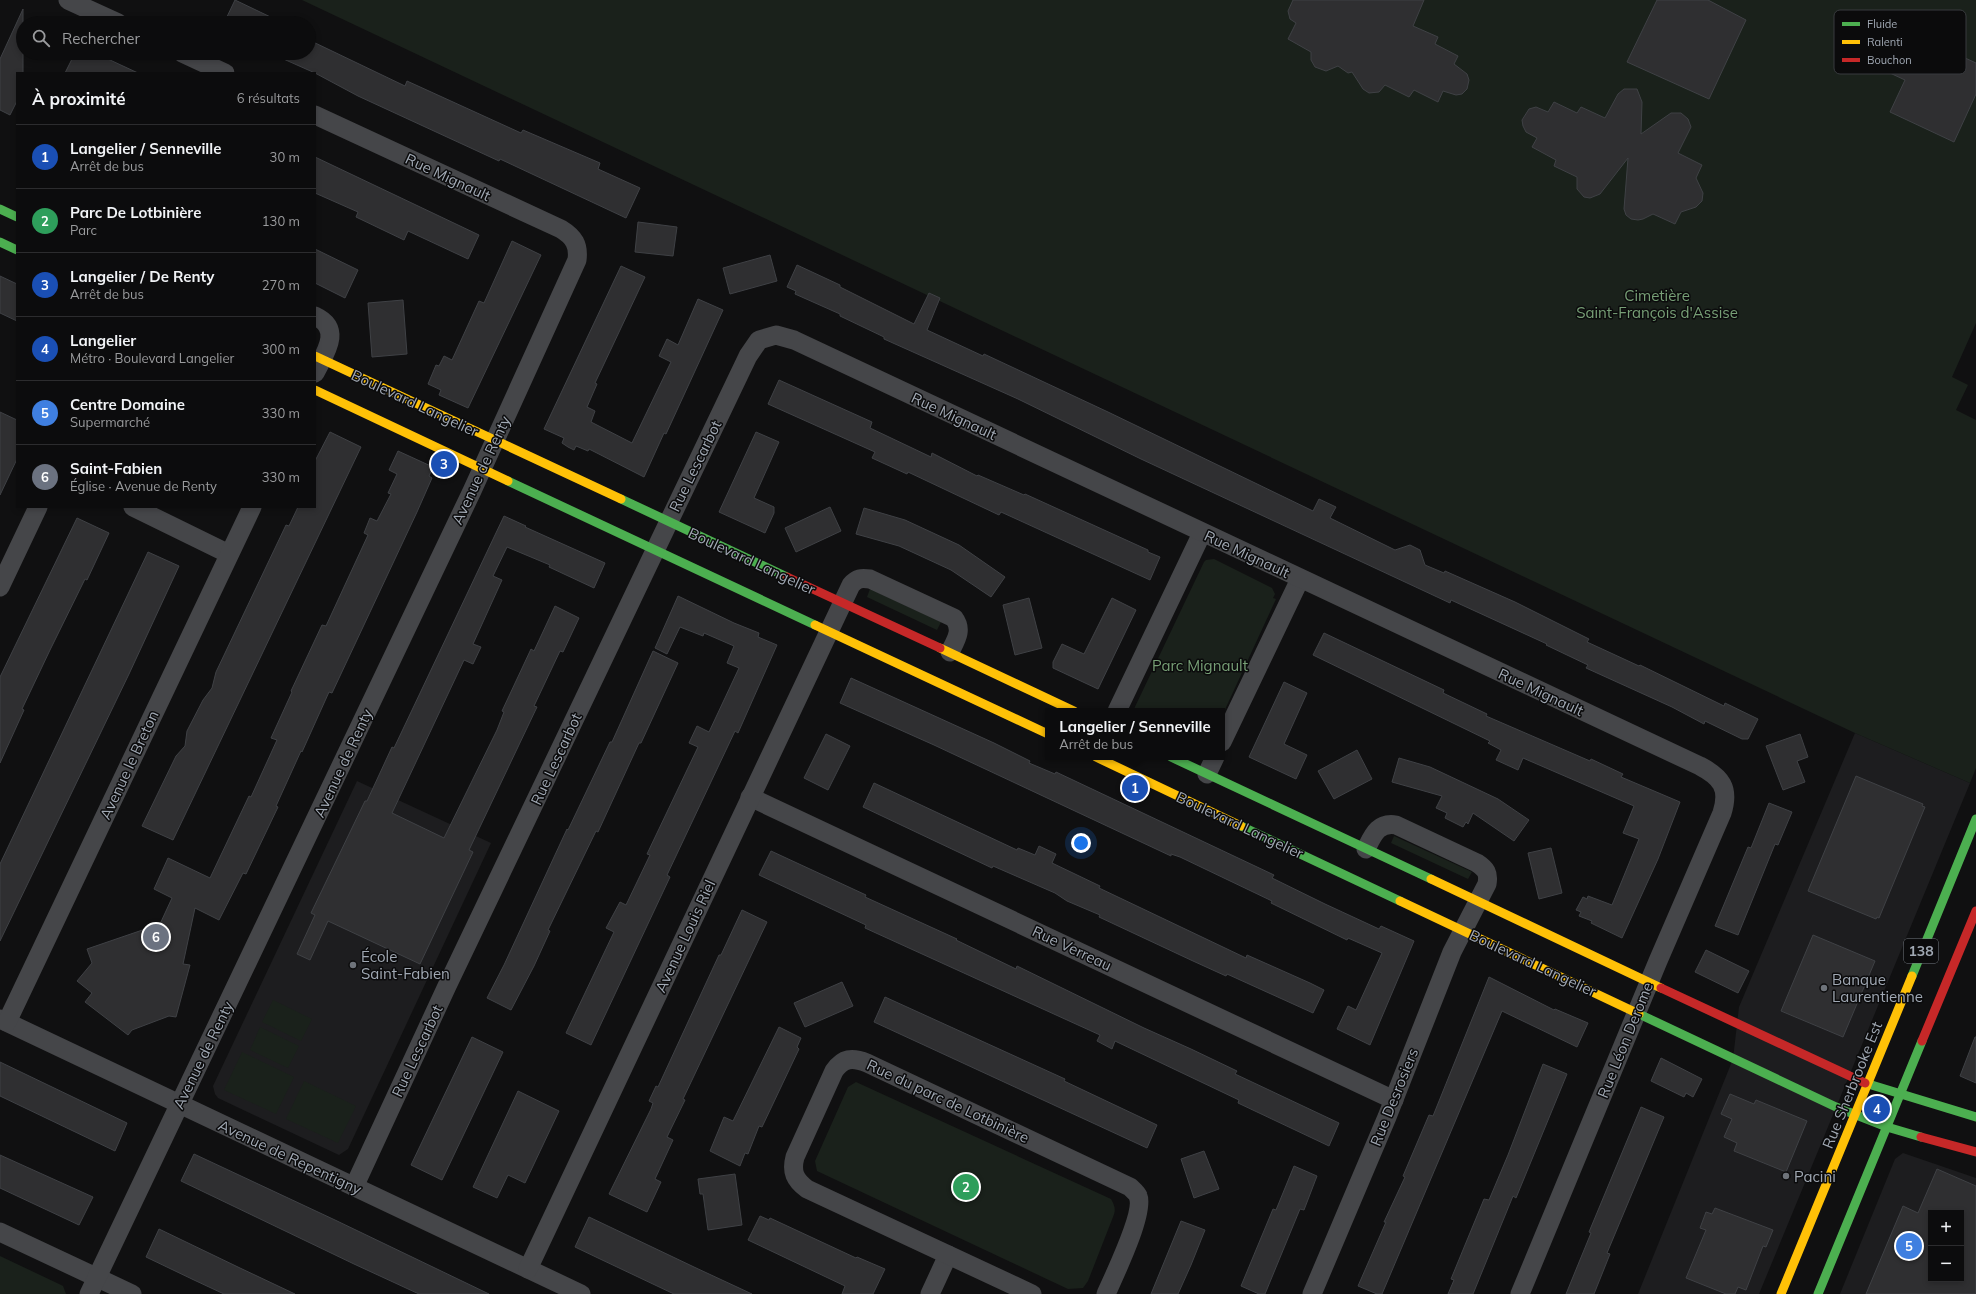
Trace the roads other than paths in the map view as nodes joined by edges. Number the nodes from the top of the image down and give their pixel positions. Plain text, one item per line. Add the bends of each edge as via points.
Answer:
1 (68, 0) edge
2 (103, 16) edge
3 (197, 60) edge
4 (223, 72) edge
5 (316, 115) edge
6 (0, 209) edge
7 (16, 217) edge
8 (0, 242) edge
9 (577, 245) joint
10 (16, 250) edge
11 (316, 316) edge
12 (766, 337) joint
13 (317, 363) edge
14 (316, 390) edge
15 (495, 441) junction
16 (482, 469) junction
17 (38, 508) edge
18 (135, 508) edge
19 (252, 508) edge
20 (668, 522) junction
21 (1202, 533) junction
22 (655, 550) junction
23 (230, 554) junction
24 (1300, 579) junction
25 (0, 587) edge
26 (843, 603) junction
27 (830, 631) junction
28 (950, 652) junction
29 (1068, 708) edge
30 (1118, 708) edge
31 (1045, 733) edge
32 (1225, 736) edge
33 (1102, 760) edge
34 (1177, 760) edge
35 (1214, 760) edge
36 (1207, 774) junction
37 (1723, 785) joint
38 (750, 797) junction
39 (1976, 819) edge
40 (1366, 849) junction
41 (1478, 901) junction
42 (1976, 911) edge
43 (1463, 930) junction
44 (1649, 982) junction
45 (1637, 1012) junction
46 (3, 1021) edge
47 (1867, 1084) junction
48 (1900, 1095) junction
49 (1394, 1100) junction
50 (180, 1104) junction
51 (1855, 1116) junction
52 (1976, 1117) edge
53 (1887, 1127) junction
54 (1976, 1152) edge
55 (354, 1187) junction
56 (0, 1232) edge
57 (948, 1255) junction
58 (528, 1269) junction
59 (93, 1286) edge
60 (132, 1294) edge
61 (581, 1294) edge
62 (930, 1294) edge
63 (1032, 1294) edge
64 (1106, 1294) edge
65 (1312, 1294) edge
66 (1520, 1294) edge
67 (1781, 1294) edge
68 (1818, 1294) edge

1 - 2 street
3 - 4 street
5 - 9 street, Rue Mignault via 561,229 573,238
6 - 7 main road
8 - 10 main road
9 - 15 street, Avenue de Renty via 574,270
11 - 13 street, Boulevard Langelier via 330,327 329,345
12 - 20 street, Rue Lescarbot via 753,346
12 - 21 street, Rue Mignault via 776,335 794,340
13 - 15 main road, Boulevard Langelier
14 - 16 main road, Boulevard Langelier
15 - 16 street, Avenue de Renty
15 - 20 main road, Boulevard Langelier
16 - 22 main road, Boulevard Langelier
16 - 50 street, Avenue de Renty
17 - 25 street
18 - 23 street
19 - 23 street, Avenue le Breton
20 - 22 street, Rue Lescarbot
20 - 26 main road, Boulevard Langelier
21 - 24 street, Rue Mignault
21 - 30 street
22 - 27 main road, Boulevard Langelier
22 - 55 street, Rue Lescarbot
23 - 46 street, Avenue le Breton
24 - 32 street
24 - 37 street, Rue Mignault via 1700,766 1717,777
26 - 27 street, Avenue Louis Riel
26 - 28 main road, Boulevard Langelier
26 - 28 street, Avenue Louis Riel via 855,580 862,578 878,582 954,618 959,630
27 - 31 main road, Boulevard Langelier
27 - 38 street, Avenue Louis Riel
28 - 29 main road, Boulevard Langelier
33 - 43 main road, Boulevard Langelier
34 - 36 main road
35 - 36 street
36 - 40 main road
37 - 44 street, Rue Léon Derome via 1725,795 1722,813
38 - 49 street, Rue Verreau
38 - 58 street, Avenue Louis Riel
39 - 47 main road, Rue Sherbrooke Est / 138
40 - 41 main road
40 - 41 street, Rue Desrosiers via 1377,829 1388,824 1396,825 1483,867 1488,877
41 - 43 street, Rue Desrosiers
41 - 44 main road
42 - 48 main road, 138
43 - 45 main road, Boulevard Langelier
43 - 49 street, Rue Desrosiers
44 - 45 street, Rue Léon Derome
44 - 47 main road
45 - 51 main road, Boulevard Langelier
45 - 66 street, Rue Léon Derome
46 - 50 street, Avenue de Repentigny
47 - 48 main road
47 - 51 main road, Rue Sherbrooke Est / 138
48 - 52 main road
48 - 53 main road, 138
49 - 65 street, Rue Desrosiers
50 - 55 street, Avenue de Repentigny
50 - 59 street, Avenue de Renty
51 - 53 main road, Boulevard Langelier
51 - 67 main road, Rue Sherbrooke Est / 138
53 - 54 main road, Boulevard Langelier
53 - 68 main road, 138
55 - 58 street, Avenue de Repentigny
56 - 59 street
57 - 62 street
57 - 63 street, Rue du parc de Lotbinière
57 - 64 street, Rue du parc de Lotbinière via 798,1183 793,1166 795,1157 834,1071 847,1059 867,1063 1130,1187 1138,1197 1139,1209
58 - 61 street, Avenue de Repentigny
59 - 60 street

